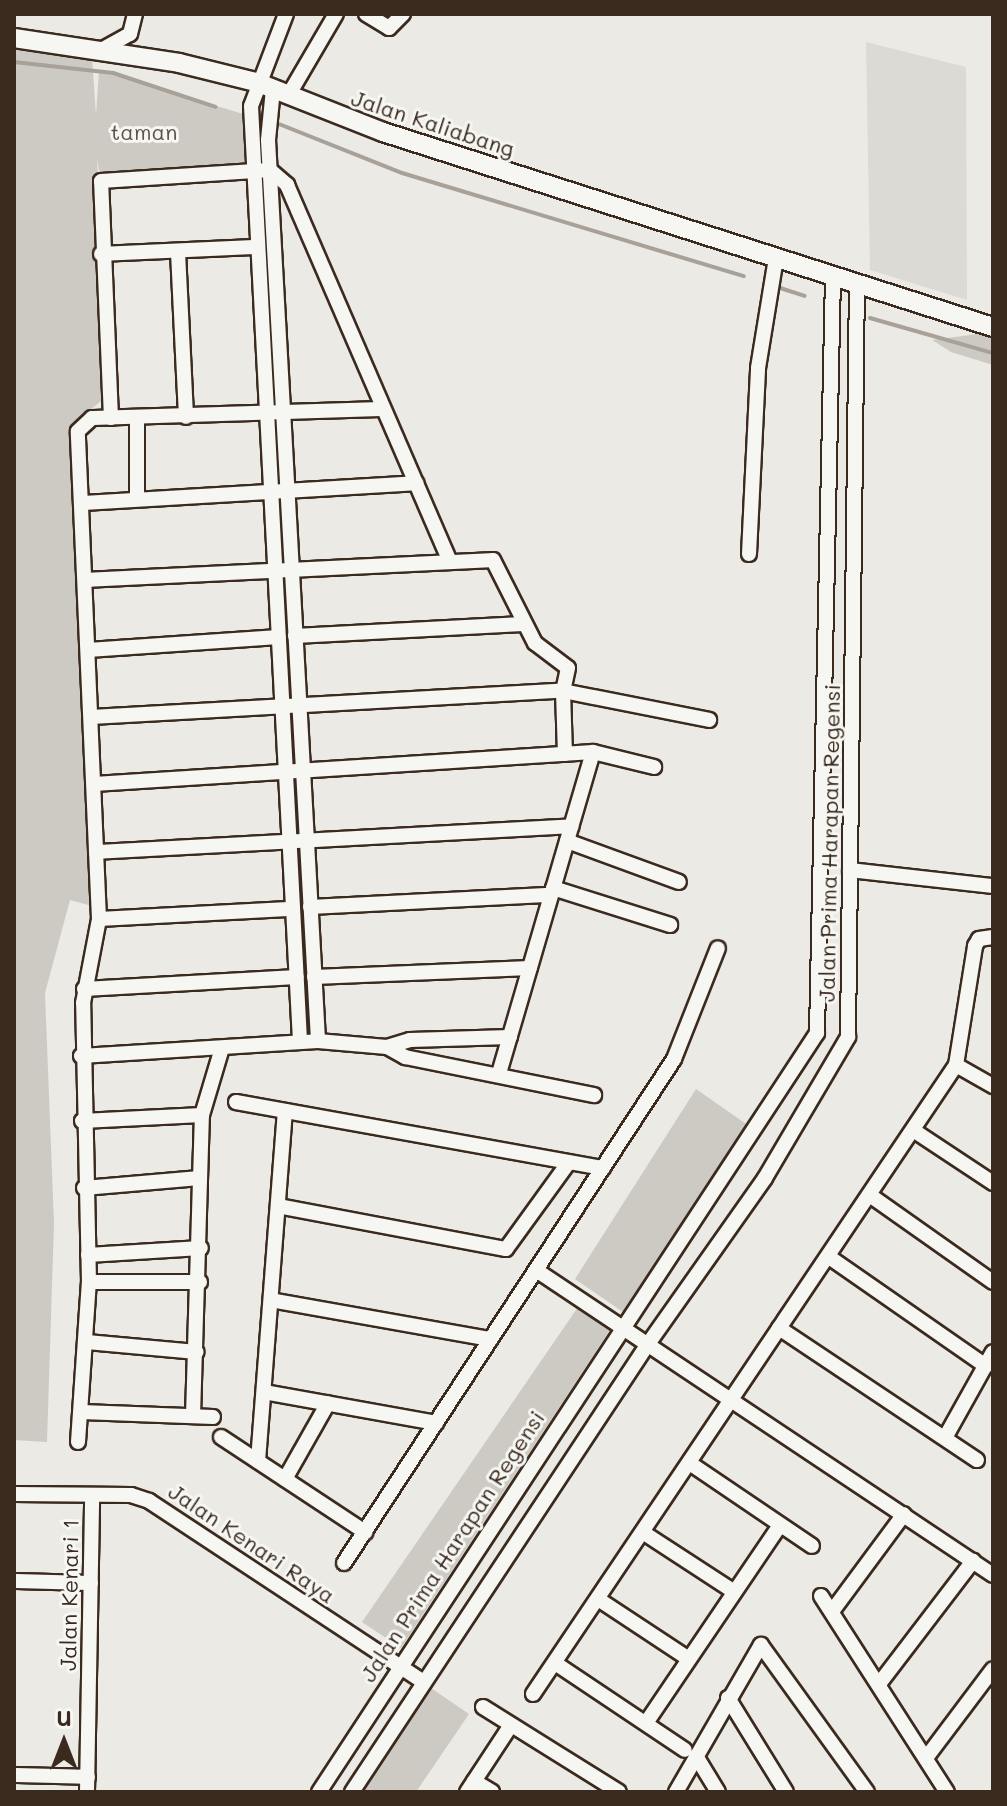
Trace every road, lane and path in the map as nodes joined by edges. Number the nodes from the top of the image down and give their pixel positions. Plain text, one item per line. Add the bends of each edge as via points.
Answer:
1 (135, 14) edge
2 (286, 14) edge
3 (336, 14) edge
4 (366, 14) edge
5 (403, 14) edge
6 (14, 38) edge
7 (101, 50) junction
8 (273, 89) junction
9 (270, 170) junction
10 (254, 171) junction
11 (258, 247) junction
12 (178, 252) junction
13 (101, 254) junction
14 (774, 264) junction
15 (833, 274) junction
16 (858, 300) junction
17 (993, 327) edge
18 (382, 409) junction
19 (283, 414) junction
20 (267, 415) junction
21 (186, 417) junction
22 (111, 418) junction
23 (137, 418) junction
24 (416, 483) junction
25 (287, 489) junction
26 (271, 490) junction
27 (137, 499) junction
28 (82, 503) junction
29 (749, 554) dead end
30 (450, 561) junction
31 (292, 569) junction
32 (275, 570) junction
33 (86, 580) junction
34 (523, 624) junction
35 (295, 636) junction
36 (279, 637) junction
37 (88, 650) junction
38 (829, 677) junction
39 (852, 678) junction
40 (563, 691) junction
41 (299, 705) junction
42 (283, 706) junction
43 (91, 717) junction
44 (709, 720) dead end
45 (593, 752) junction
46 (565, 754) junction
47 (654, 767) dead end
48 (303, 769) junction
49 (286, 771) junction
50 (94, 784) junction
51 (569, 834) junction
52 (307, 841) junction
53 (290, 842) junction
54 (96, 852) junction
55 (850, 870) junction
56 (679, 882) dead end
57 (993, 886) edge
58 (552, 892) junction
59 (310, 907) junction
60 (293, 909) junction
61 (99, 919) junction
62 (670, 925) dead end
63 (993, 937) edge
64 (718, 948) dead end
65 (530, 968) junction
66 (297, 977) junction
67 (314, 977) junction
68 (84, 989) junction
69 (821, 1031) junction
70 (510, 1037) junction
71 (318, 1041) junction
72 (300, 1042) junction
73 (843, 1042) junction
74 (387, 1047) junction
75 (222, 1048) junction
76 (81, 1056) junction
77 (956, 1065) junction
78 (499, 1074) junction
79 (993, 1086) edge
80 (594, 1095) dead end
81 (236, 1102) dead end
82 (285, 1111) junction
83 (202, 1115) junction
84 (82, 1121) junction
85 (913, 1130) junction
86 (569, 1162) junction
87 (603, 1168) junction
88 (200, 1178) junction
89 (993, 1183) edge
90 (84, 1188) junction
91 (871, 1196) junction
92 (278, 1206) junction
93 (201, 1248) junction
94 (88, 1255) junction
95 (829, 1257) junction
96 (536, 1270) junction
97 (89, 1282) junction
98 (200, 1282) junction
99 (993, 1282) edge
100 (271, 1300) junction
101 (624, 1327) junction
102 (779, 1328) junction
103 (491, 1339) junction
104 (87, 1342) junction
105 (646, 1342) junction
106 (197, 1352) junction
107 (989, 1359) edge
108 (264, 1392) junction
109 (733, 1398) junction
110 (328, 1403) junction
111 (82, 1412) junction
112 (193, 1416) junction
113 (213, 1417) dead end
114 (436, 1423) junction
115 (946, 1436) junction
116 (221, 1437) dead end
117 (78, 1442) dead end
118 (977, 1460) dead end
119 (258, 1461) junction
120 (691, 1464) junction
121 (285, 1479) junction
122 (14, 1494) edge
123 (92, 1495) junction
124 (904, 1514) junction
125 (780, 1525) junction
126 (365, 1532) junction
127 (644, 1533) junction
128 (812, 1546) dead end
129 (973, 1561) junction
130 (344, 1563) dead end
131 (993, 1575) edge
132 (14, 1581) edge
133 (91, 1583) junction
134 (733, 1591) junction
135 (821, 1596) dead end
136 (598, 1599) junction
137 (833, 1610) junction
138 (686, 1657) junction
139 (555, 1663) junction
140 (401, 1669) junction
141 (993, 1669) edge
142 (420, 1681) junction
143 (879, 1684) junction
144 (533, 1694) dead end
145 (728, 1698) junction
146 (483, 1707) dead end
147 (646, 1723) junction
148 (511, 1725) junction
149 (691, 1753) junction
150 (926, 1758) junction
151 (14, 1775) edge
152 (87, 1785) edge
153 (470, 1786) edge
154 (319, 1792) edge
155 (352, 1792) edge
156 (492, 1792) edge
157 (619, 1792) edge
158 (676, 1792) edge
159 (718, 1792) edge
160 (786, 1792) edge
161 (867, 1792) edge
162 (947, 1792) edge

1 - 7 street via 130,34
2 - 8 street
3 - 8 street
4 - 5 street via 389,28
6 - 7 main road, Jalan Kaliabang
7 - 8 main road, Jalan Kaliabang
8 - 9 street via 268,110
8 - 10 street via 251,106
8 - 14 main road, Jalan Kaliabang via 370,128
9 - 10 street
9 - 18 street via 287,185
9 - 19 street
10 - 11 street
10 - 13 street via 101,181
11 - 12 street
11 - 20 street
12 - 13 street
12 - 21 street
13 - 22 street
14 - 15 main road, Jalan Kaliabang
14 - 29 street via 758,368
15 - 16 main road, Jalan Kaliabang
15 - 38 street, Jalan Prima Harapan Regensi
16 - 17 main road, Jalan Kaliabang
16 - 39 street, Jalan Prima Harapan Regensi
18 - 19 street
18 - 24 street
19 - 20 street
19 - 25 street
20 - 21 street
20 - 26 street
21 - 23 street
22 - 23 street
22 - 28 street via 92,418 78,431
23 - 27 street
24 - 25 street
24 - 30 street
25 - 26 street
25 - 31 street
26 - 27 street
26 - 32 street
27 - 28 street
28 - 33 street
30 - 31 street
30 - 34 street via 493,560
31 - 32 street
31 - 35 street
32 - 33 street
32 - 36 street
33 - 37 street
34 - 35 street
34 - 40 street via 535,643 568,668
35 - 41 street
36 - 37 street
36 - 42 street
37 - 43 street
38 - 39 street
38 - 69 street, Jalan Prima Harapan Regensi
39 - 55 street, Jalan Prima Harapan Regensi
40 - 41 street
40 - 44 street
40 - 46 street
41 - 42 street
41 - 48 street
42 - 43 street
42 - 49 street
43 - 50 street
45 - 46 street
45 - 47 street
45 - 51 street
46 - 48 street
48 - 49 street
48 - 52 street
49 - 50 street
49 - 53 street
50 - 54 street
51 - 52 street
51 - 56 street
51 - 58 street
52 - 53 street
52 - 59 street
53 - 54 street
53 - 60 street
54 - 61 street
55 - 57 street
55 - 73 street, Jalan Prima Harapan Regensi
58 - 59 street
58 - 62 street
58 - 65 street
59 - 67 street
60 - 61 street
60 - 66 street
61 - 68 street
63 - 77 street via 979,939 975,946
64 - 87 street via 674,1059
65 - 67 street
65 - 70 street
66 - 68 street
66 - 72 street
67 - 71 street
68 - 76 street
69 - 73 street
69 - 101 street, Jalan Prima Harapan Regensi
70 - 74 street via 410,1040
70 - 78 street
71 - 72 street
71 - 74 street
72 - 75 street
73 - 105 street, Jalan Prima Harapan Regensi via 765,1178
74 - 78 street via 405,1057
75 - 76 street
75 - 83 street
76 - 84 street
77 - 79 street
77 - 85 street
78 - 80 street
81 - 82 street
82 - 86 street
82 - 92 street
83 - 84 street
83 - 88 street
84 - 90 street
85 - 89 street
85 - 91 street
86 - 87 street
86 - 92 street via 506,1249
87 - 96 street
88 - 90 street
88 - 93 street
90 - 94 street
91 - 95 street
91 - 99 street
92 - 100 street
93 - 94 street
93 - 98 street
94 - 97 street
95 - 102 street
95 - 107 street
96 - 101 street
96 - 103 street
97 - 98 street
97 - 104 street
98 - 106 street
100 - 103 street
100 - 108 street
101 - 105 street
101 - 140 street, Jalan Prima Harapan Regensi
102 - 109 street
102 - 115 street
103 - 114 street
104 - 106 street
104 - 111 street
105 - 109 street
105 - 142 street, Jalan Prima Harapan Regensi
106 - 112 street
107 - 115 street
108 - 110 street
108 - 119 street
109 - 120 street
109 - 124 street
110 - 114 street
110 - 121 street
111 - 112 street
111 - 117 street
112 - 113 street
114 - 126 street
115 - 118 street
116 - 119 street
119 - 121 street
120 - 125 street
120 - 127 street
121 - 126 street
122 - 123 street, Jalan Kenari Raya
123 - 133 street, Jalan Kenari 1
123 - 140 street, Jalan Kenari Raya via 131,1495 149,1501
124 - 129 street
124 - 137 street
125 - 128 street
125 - 134 street
126 - 130 street
127 - 134 street
127 - 136 street
129 - 131 street
129 - 143 street
132 - 133 street
133 - 152 street, Jalan Kenari 1
134 - 138 street
135 - 137 street
136 - 138 street
136 - 139 street
137 - 143 street
138 - 147 street
139 - 144 street
139 - 147 street
140 - 142 street, Jalan Kenari Raya
140 - 154 street, Jalan Prima Harapan Regensi
141 - 150 street
142 - 155 street, Jalan Prima Harapan Regensi
143 - 150 street
145 - 149 street
145 - 160 street
145 - 161 street via 758,1646 766,1646
146 - 148 street
147 - 149 street
148 - 153 street
148 - 157 street
149 - 158 street
149 - 159 street
150 - 162 street
151 - 152 street
153 - 156 street

